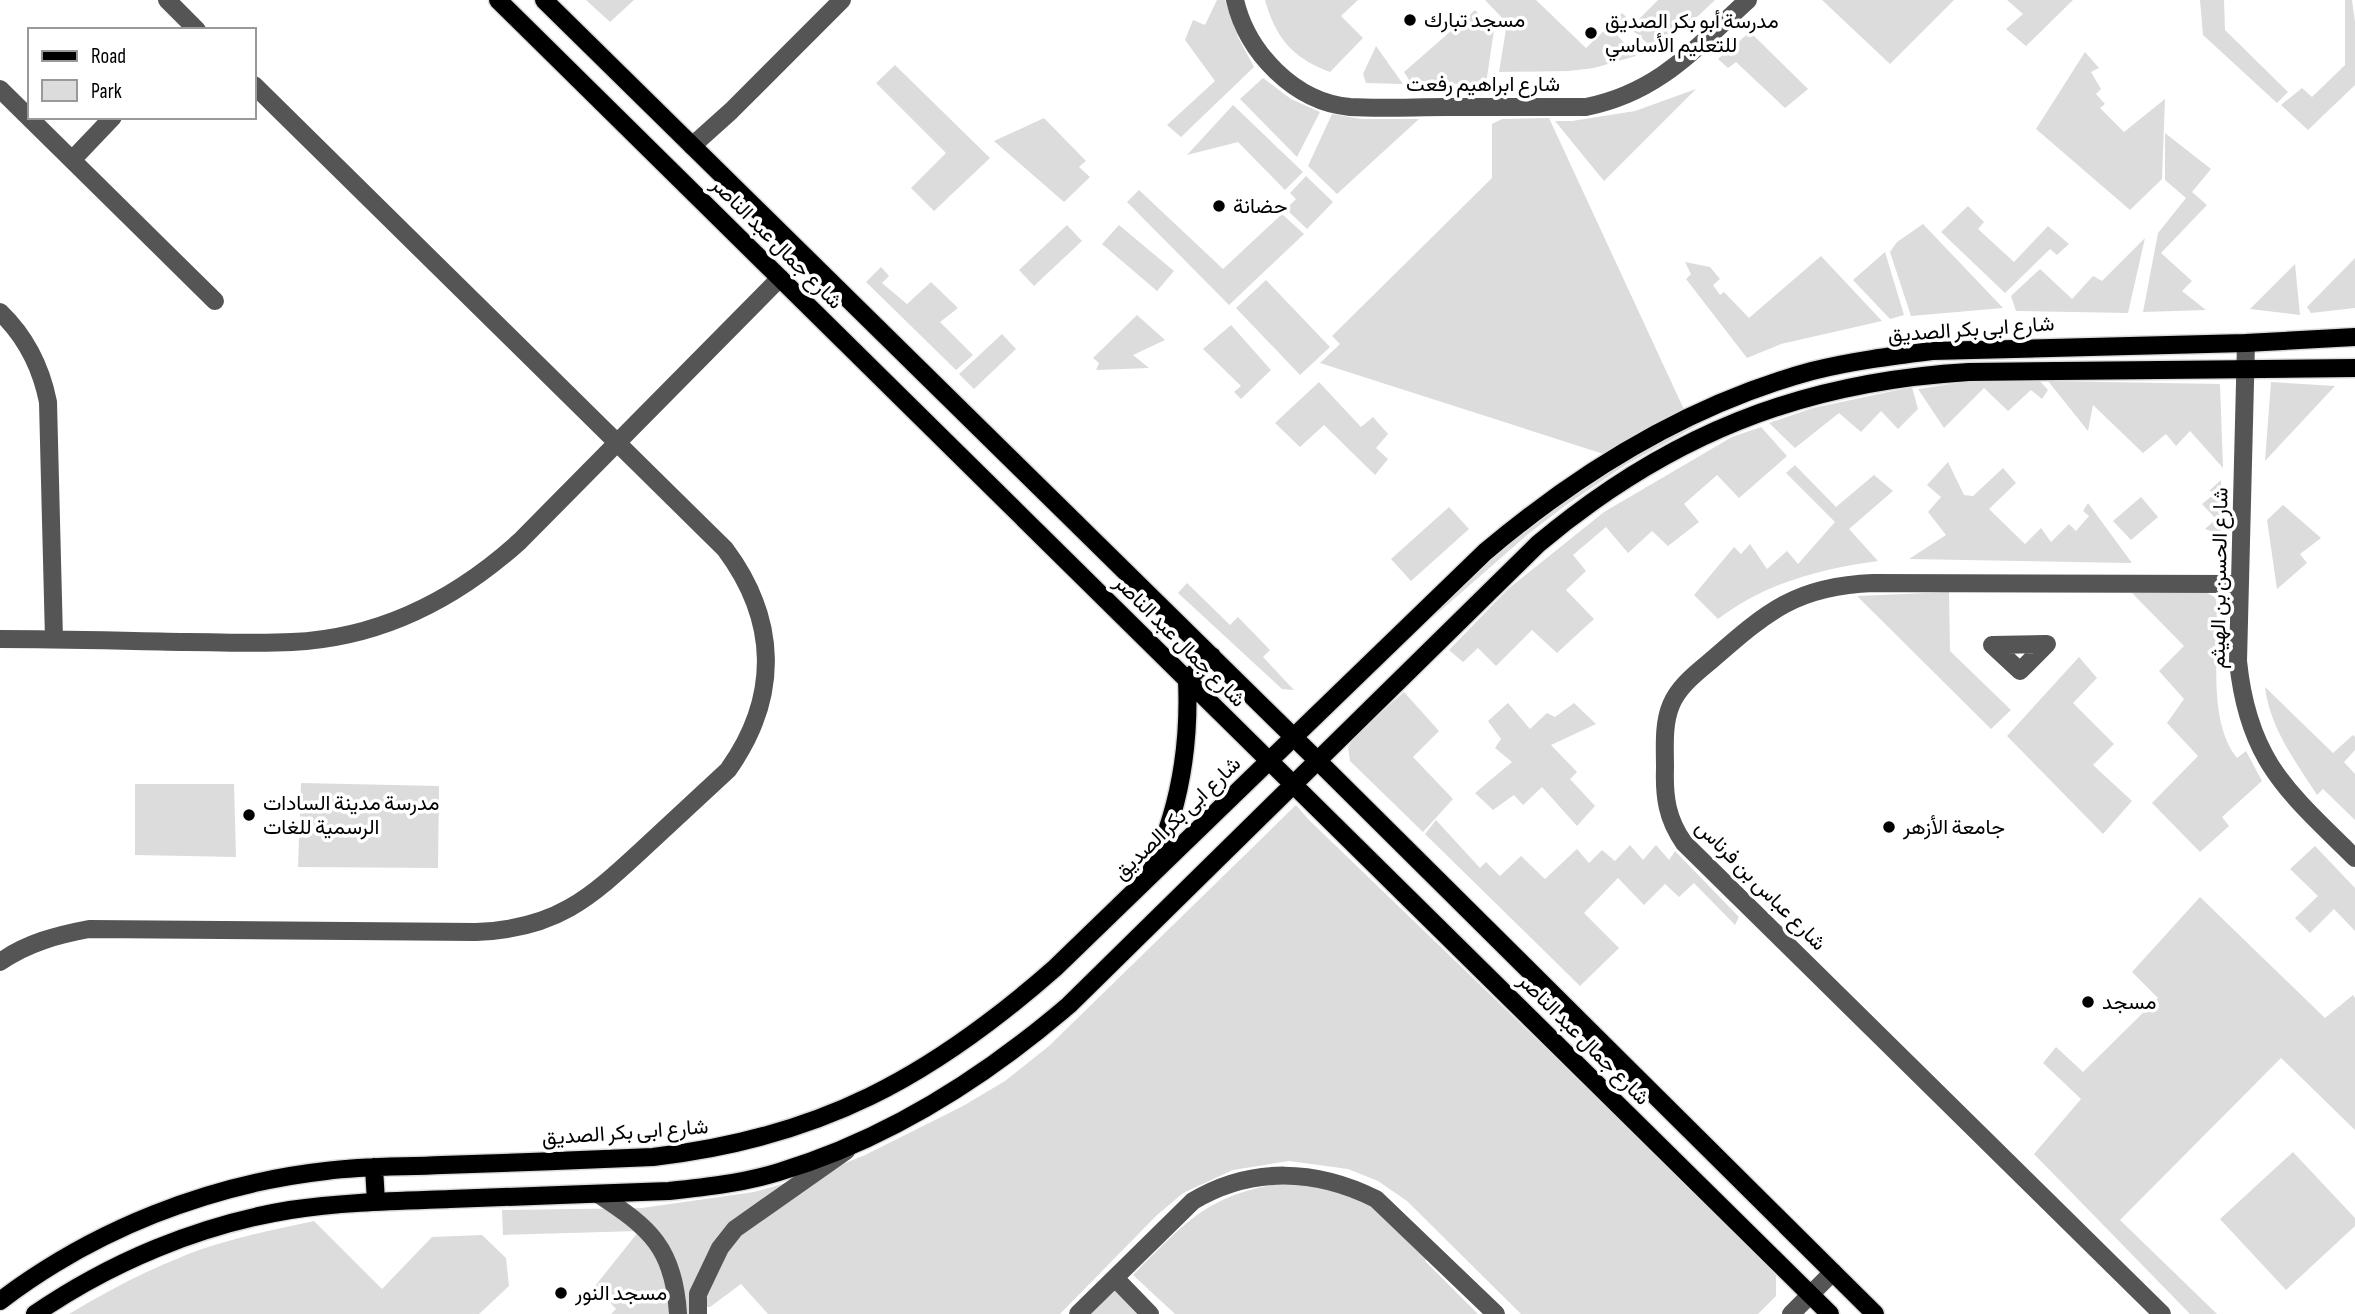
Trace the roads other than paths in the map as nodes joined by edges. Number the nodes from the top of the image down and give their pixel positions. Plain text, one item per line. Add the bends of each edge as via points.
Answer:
1 (167, 0) edge
2 (498, 0) edge
3 (544, 0) edge
4 (842, 0) edge
5 (1235, 0) edge
6 (1748, 0) edge
7 (195, 28) edge
8 (256, 87) edge
9 (0, 89) edge
10 (28, 116) edge
11 (31, 119) edge
12 (111, 119) edge
13 (692, 146) junction
14 (73, 159) junction
15 (780, 278) junction
16 (215, 301) dead end
17 (0, 312) edge
18 (2355, 337) edge
19 (2246, 342) junction
20 (2355, 368) edge
21 (2245, 369) junction
22 (617, 442) junction
23 (2240, 584) junction
24 (0, 639) edge
25 (54, 639) junction
26 (1212, 656) junction
27 (1356, 676) junction
28 (1186, 680) junction
29 (1381, 698) junction
30 (1294, 737) junction
31 (1318, 761) junction
32 (1269, 762) junction
33 (1293, 785) junction
34 (2355, 858) edge
35 (1149, 876) junction
36 (0, 962) edge
37 (863, 1139) junction
38 (374, 1167) junction
39 (598, 1194) junction
40 (376, 1202) junction
41 (1833, 1272) junction
42 (1115, 1278) junction
43 (1810, 1294) junction
44 (0, 1301) edge
45 (36, 1314) edge
46 (678, 1314) edge
47 (698, 1314) edge
48 (1077, 1314) edge
49 (1150, 1314) edge
50 (1496, 1314) edge
51 (1791, 1314) edge
52 (1830, 1314) edge
53 (1875, 1314) edge
54 (2162, 1314) edge

1 - 7 street
2 - 15 main road, شارع جمال عبد الناصر
3 - 13 main road, شارع جمال عبد الناصر
4 - 13 street
5 - 6 street, شارع ابراهيم رفعت via 1252,42 1275,71 1309,94 1348,107 1586,107 1606,103 1657,80
8 - 22 street
9 - 10 street
11 - 14 street
12 - 14 street
13 - 26 main road, شارع جمال عبد الناصر
14 - 16 street
15 - 22 street
15 - 28 main road, شارع جمال عبد الناصر
17 - 25 street via 31,351 48,402
18 - 19 main road, شارع ابى بكر الصديق
19 - 21 street, شارع الحسن بن الهيثم
19 - 27 main road, شارع ابى بكر الصديق via 1932,351 1812,371 1729,399 1642,441 1560,492 1485,552
20 - 21 main road, شارع ابى بكر الصديق
21 - 23 street, شارع الحسن بن الهيثم
21 - 29 main road, شارع ابى بكر الصديق via 1927,374 1844,388 1763,411 1686,443 1572,515
22 - 25 street via 478,577 431,606 378,627 294,642
22 - 36 street via 738,566 757,605 766,669 755,723 728,770 598,890 558,915 514,929 89,929 47,938
23 - 34 street, شارع الحسن بن الهيثم via 2238,661 2248,716 2260,747 2284,787
23 - 54 street, شارع عباس بن فرناس via 1872,583 1822,590 1764,615 1686,683 1671,704 1665,727 1665,804 1684,843
24 - 25 street
26 - 28 main road
26 - 30 main road, شارع جمال عبد الناصر
27 - 29 main road
27 - 30 main road, شارع ابى بكر الصديق
28 - 32 main road, شارع جمال عبد الناصر
28 - 35 main road via 1187,738 1180,785
29 - 31 main road, شارع ابى بكر الصديق
30 - 31 main road, شارع جمال عبد الناصر
30 - 32 main road, شارع ابى بكر الصديق
31 - 33 main road, شارع ابى بكر الصديق
31 - 41 main road, شارع جمال عبد الناصر
32 - 33 main road, شارع جمال عبد الناصر
32 - 35 main road, شارع ابى بكر الصديق
33 - 37 main road, شارع ابى بكر الصديق via 1040,1031 945,1096
33 - 43 main road, شارع جمال عبد الناصر
35 - 38 main road, شارع ابى بكر الصديق via 1055,968 992,1021 893,1086 825,1118 727,1147 653,1157
37 - 39 main road, شارع ابى بكر الصديق via 811,1162 742,1181
37 - 47 street via 735,1229 720,1248 698,1294
38 - 40 main road
38 - 44 main road, شارع ابى بكر الصديق via 277,1178 184,1204 94,1241
39 - 40 main road, شارع ابى بكر الصديق
39 - 46 street via 637,1219 660,1247 674,1281
40 - 45 main road, شارع ابى بكر الصديق via 289,1210 185,1238 117,1266
41 - 43 street
41 - 53 main road, شارع جمال عبد الناصر
42 - 48 street
42 - 49 street
42 - 50 street via 1193,1201 1213,1189 1254,1177 1296,1175 1337,1182 1376,1199
43 - 51 street
43 - 52 main road, شارع جمال عبد الناصر

